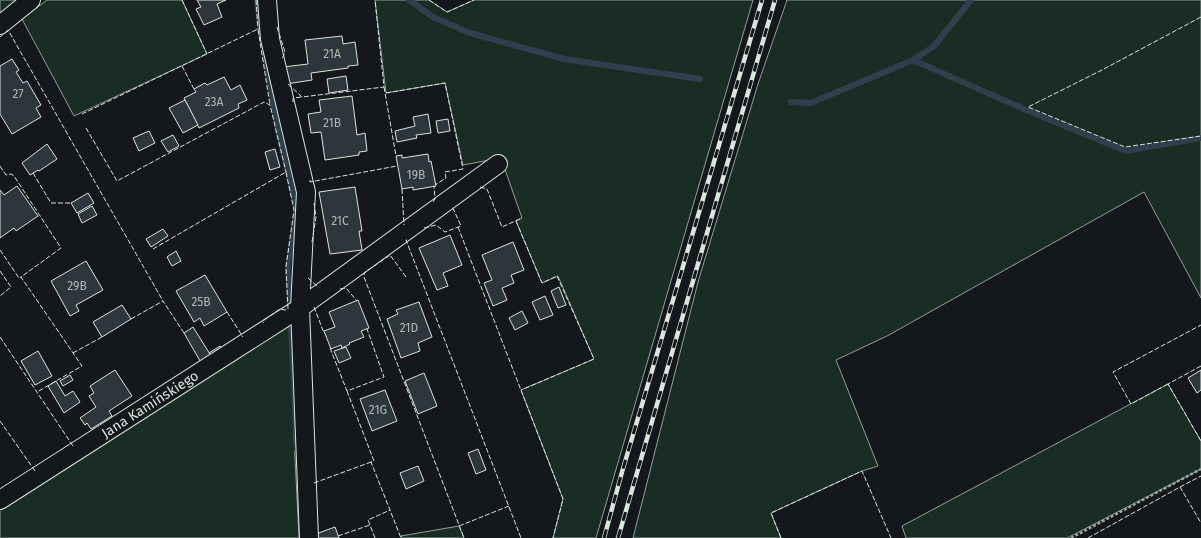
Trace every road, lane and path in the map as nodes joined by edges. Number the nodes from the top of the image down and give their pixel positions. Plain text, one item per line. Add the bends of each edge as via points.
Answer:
1 (31, 0) edge
2 (267, 0) edge
3 (0, 25) edge
4 (498, 164) dead end
5 (300, 308) junction
6 (1201, 469) edge
7 (0, 500) edge
8 (309, 538) edge
9 (1071, 538) edge

1 - 3 street
2 - 5 street via 270,39 306,192
4 - 5 street, Jana Kamińskiego
5 - 7 street, Jana Kamińskiego
5 - 8 street
6 - 9 path

